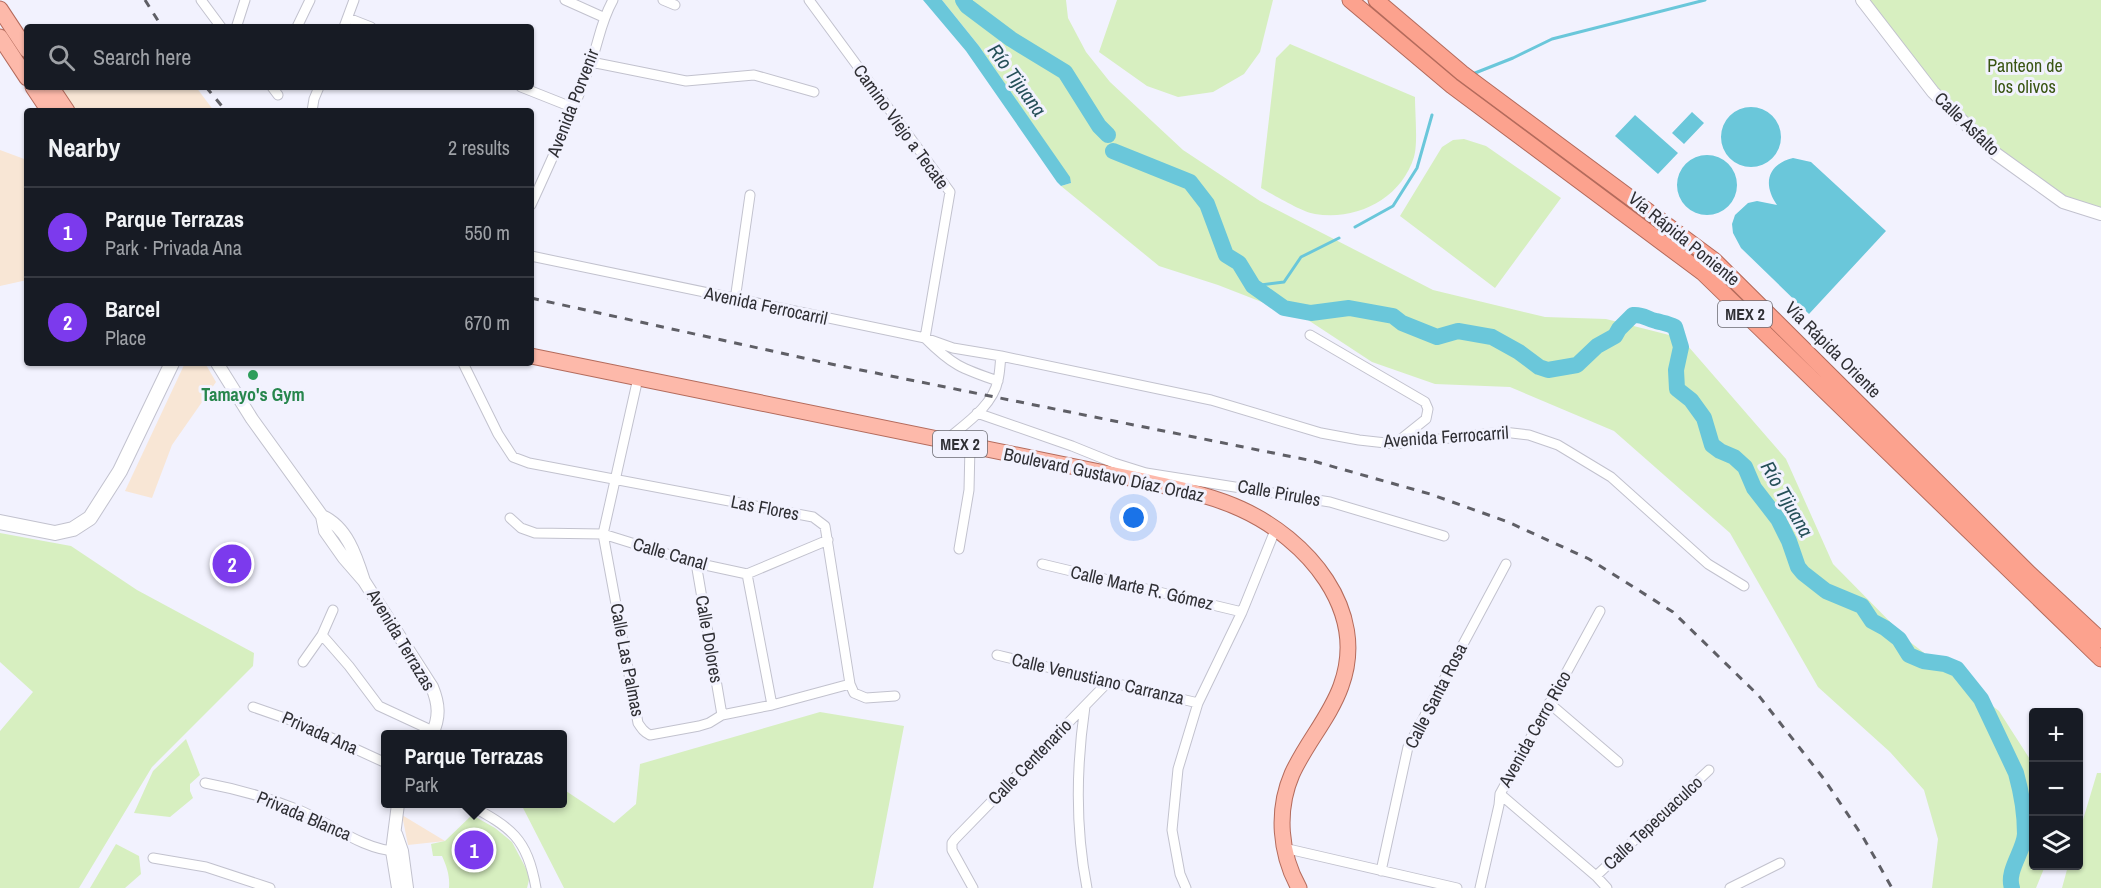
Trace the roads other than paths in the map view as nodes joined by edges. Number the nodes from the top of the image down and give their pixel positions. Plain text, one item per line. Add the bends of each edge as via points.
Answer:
1 (201, 0) edge
2 (245, 0) edge
3 (310, 0) edge
4 (354, 0) edge
5 (565, 0) edge
6 (613, 0) edge
7 (663, 0) edge
8 (809, 0) edge
9 (1350, 0) edge
10 (1376, 0) edge
11 (1862, 0) edge
12 (675, 5) dead end
13 (0, 9) edge
14 (603, 17) junction
15 (346, 22) edge
16 (218, 24) edge
17 (237, 24) dead end
18 (298, 24) edge
19 (0, 37) edge
20 (24, 45) edge
21 (591, 62) junction
22 (24, 73) edge
23 (35, 90) edge
24 (53, 90) edge
25 (317, 90) edge
26 (529, 90) edge
27 (814, 92) dead end
28 (47, 108) edge
29 (65, 108) edge
30 (313, 108) edge
31 (574, 108) junction
32 (750, 195) dead end
33 (534, 198) edge
34 (2101, 214) edge
35 (534, 257) edge
36 (735, 300) junction
37 (1310, 334) dead end
38 (925, 338) junction
39 (1001, 356) junction
40 (534, 357) edge
41 (171, 366) edge
42 (219, 366) edge
43 (464, 366) edge
44 (638, 378) junction
45 (998, 381) junction
46 (977, 413) junction
47 (946, 440) junction
48 (1395, 444) junction
49 (970, 446) junction
50 (1145, 477) junction
51 (615, 480) junction
52 (510, 518) dead end
53 (0, 522) edge
54 (1276, 528) junction
55 (603, 534) junction
56 (1444, 536) dead end
57 (828, 540) junction
58 (959, 549) dead end
59 (696, 563) junction
60 (1042, 564) dead end
61 (1506, 564) dead end
62 (747, 574) junction
63 (1744, 586) dead end
64 (333, 610) dead end
65 (1600, 611) dead end
66 (1242, 612) junction
67 (322, 635) junction
68 (2101, 640) edge
69 (997, 655) dead end
70 (2101, 659) edge
71 (303, 662) dead end
72 (1109, 681) junction
73 (850, 684) junction
74 (895, 696) dead end
75 (1198, 703) junction
76 (1549, 703) junction
77 (772, 705) junction
78 (1085, 706) junction
79 (253, 707) dead end
80 (722, 715) junction
81 (427, 730) edge
82 (434, 730) edge
83 (381, 761) edge
84 (1618, 762) dead end
85 (1709, 770) dead end
86 (205, 783) dead end
87 (1500, 794) junction
88 (398, 808) edge
89 (475, 808) edge
90 (1284, 848) junction
91 (397, 851) junction
92 (153, 858) dead end
93 (1780, 863) dead end
94 (1381, 871) junction
95 (1596, 876) junction
96 (270, 888) edge
97 (398, 888) edge
98 (407, 888) edge
99 (536, 888) edge
100 (973, 888) edge
101 (1087, 888) edge
102 (1186, 888) edge
103 (1299, 888) edge
104 (1457, 888) edge
105 (1480, 888) edge
106 (1607, 888) edge
107 (1730, 888) edge

1 - 16 street
2 - 17 street
3 - 18 street
4 - 15 street
5 - 14 street
6 - 14 street, Avenida Porvenir
7 - 12 street
8 - 38 street, Camino Viejo a Tecate via 950,192
9 - 70 highway, Vía Rápida Poniente / MEX 2 via 1452,86 1703,273
10 - 68 highway, Vía Rápida Oriente / MEX 2 via 1462,73 1714,260
11 - 34 street, Calle Asfalto via 1933,92 1995,153 2063,202
13 - 20 main road
14 - 21 street, Avenida Porvenir
19 - 22 main road
21 - 27 street via 686,81 754,75
21 - 31 street, Avenida Porvenir
23 - 28 main road
24 - 29 main road
25 - 30 street
26 - 31 street
31 - 33 street, Avenida Porvenir
32 - 36 street
35 - 36 street, Avenida Ferrocarril
36 - 38 street, Avenida Ferrocarril
37 - 48 street via 1425,402 1426,419
38 - 39 street, Avenida Ferrocarril via 953,348
38 - 45 street via 961,368
39 - 45 street
39 - 48 street, Avenida Ferrocarril via 1211,400 1322,433
40 - 44 main road, Boulevard Gustavo Díaz Ordaz / MEX 2
41 - 53 main road via 120,471 90,518 73,529 54,533
42 - 82 street, Avenida Terrazas via 322,516 336,523 354,551 364,580 432,687 438,711
43 - 51 street, Las Flores via 513,457
44 - 47 main road, Boulevard Gustavo Díaz Ordaz / MEX 2
44 - 51 street, Calle Las Palmas
45 - 46 street via 992,396
46 - 47 street
46 - 50 street, Calle Pirules
47 - 49 main road, Boulevard Gustavo Díaz Ordaz / MEX 2
48 - 63 street, Avenida Ferrocarril via 1503,432 1551,442 1611,477 1708,564
49 - 50 main road, Boulevard Gustavo Díaz Ordaz / MEX 2
49 - 58 street via 969,490
50 - 54 main road, Boulevard Gustavo Díaz Ordaz / MEX 2 via 1221,501
50 - 56 street, Calle Pirules via 1330,502
51 - 55 street, Calle Las Palmas
51 - 57 street, Las Flores via 813,517 825,526
52 - 55 street, Calle Canal via 535,533
54 - 66 street
54 - 90 main road, Boulevard Gustavo Díaz Ordaz / MEX 2 via 1327,580 1349,637 1348,663 1341,687 1288,785 1283,812
55 - 59 street, Calle Canal
55 - 80 street, Calle Las Palmas via 641,728 650,735 699,726
57 - 62 street
57 - 73 street, Las Flores
59 - 62 street, Calle Canal
59 - 80 street, Calle Dolores
60 - 66 street, Calle Marte R. Gómez
61 - 94 street, Calle Santa Rosa via 1408,747
62 - 77 street
64 - 67 street
65 - 76 street, Avenida Cerro Rico
66 - 75 street
67 - 71 street
67 - 81 street via 379,706
69 - 72 street, Calle Venustiano Carranza
72 - 75 street, Calle Venustiano Carranza
72 - 78 street, Calle Centenario
73 - 74 street via 859,696
73 - 77 street, Calle Las Palmas
75 - 102 street via 1178,769 1172,830
76 - 84 street
76 - 87 street, Avenida Cerro Rico
77 - 80 street, Calle Las Palmas
78 - 100 street, Calle Centenario via 952,843
78 - 101 street via 1079,745 1077,811
79 - 83 street, Privada Ana via 299,723
85 - 95 street, Calle Tepecuaculco
86 - 91 street, Privada Blanca via 290,807 376,848
87 - 95 street
87 - 105 street, Avenida Cerro Rico
88 - 91 street
89 - 99 street via 508,827 522,842
90 - 94 street
90 - 103 main road, Boulevard Gustavo Díaz Ordaz / MEX 2
91 - 97 street
91 - 98 street
92 - 96 street via 206,867
93 - 107 street
94 - 104 street
95 - 106 street

